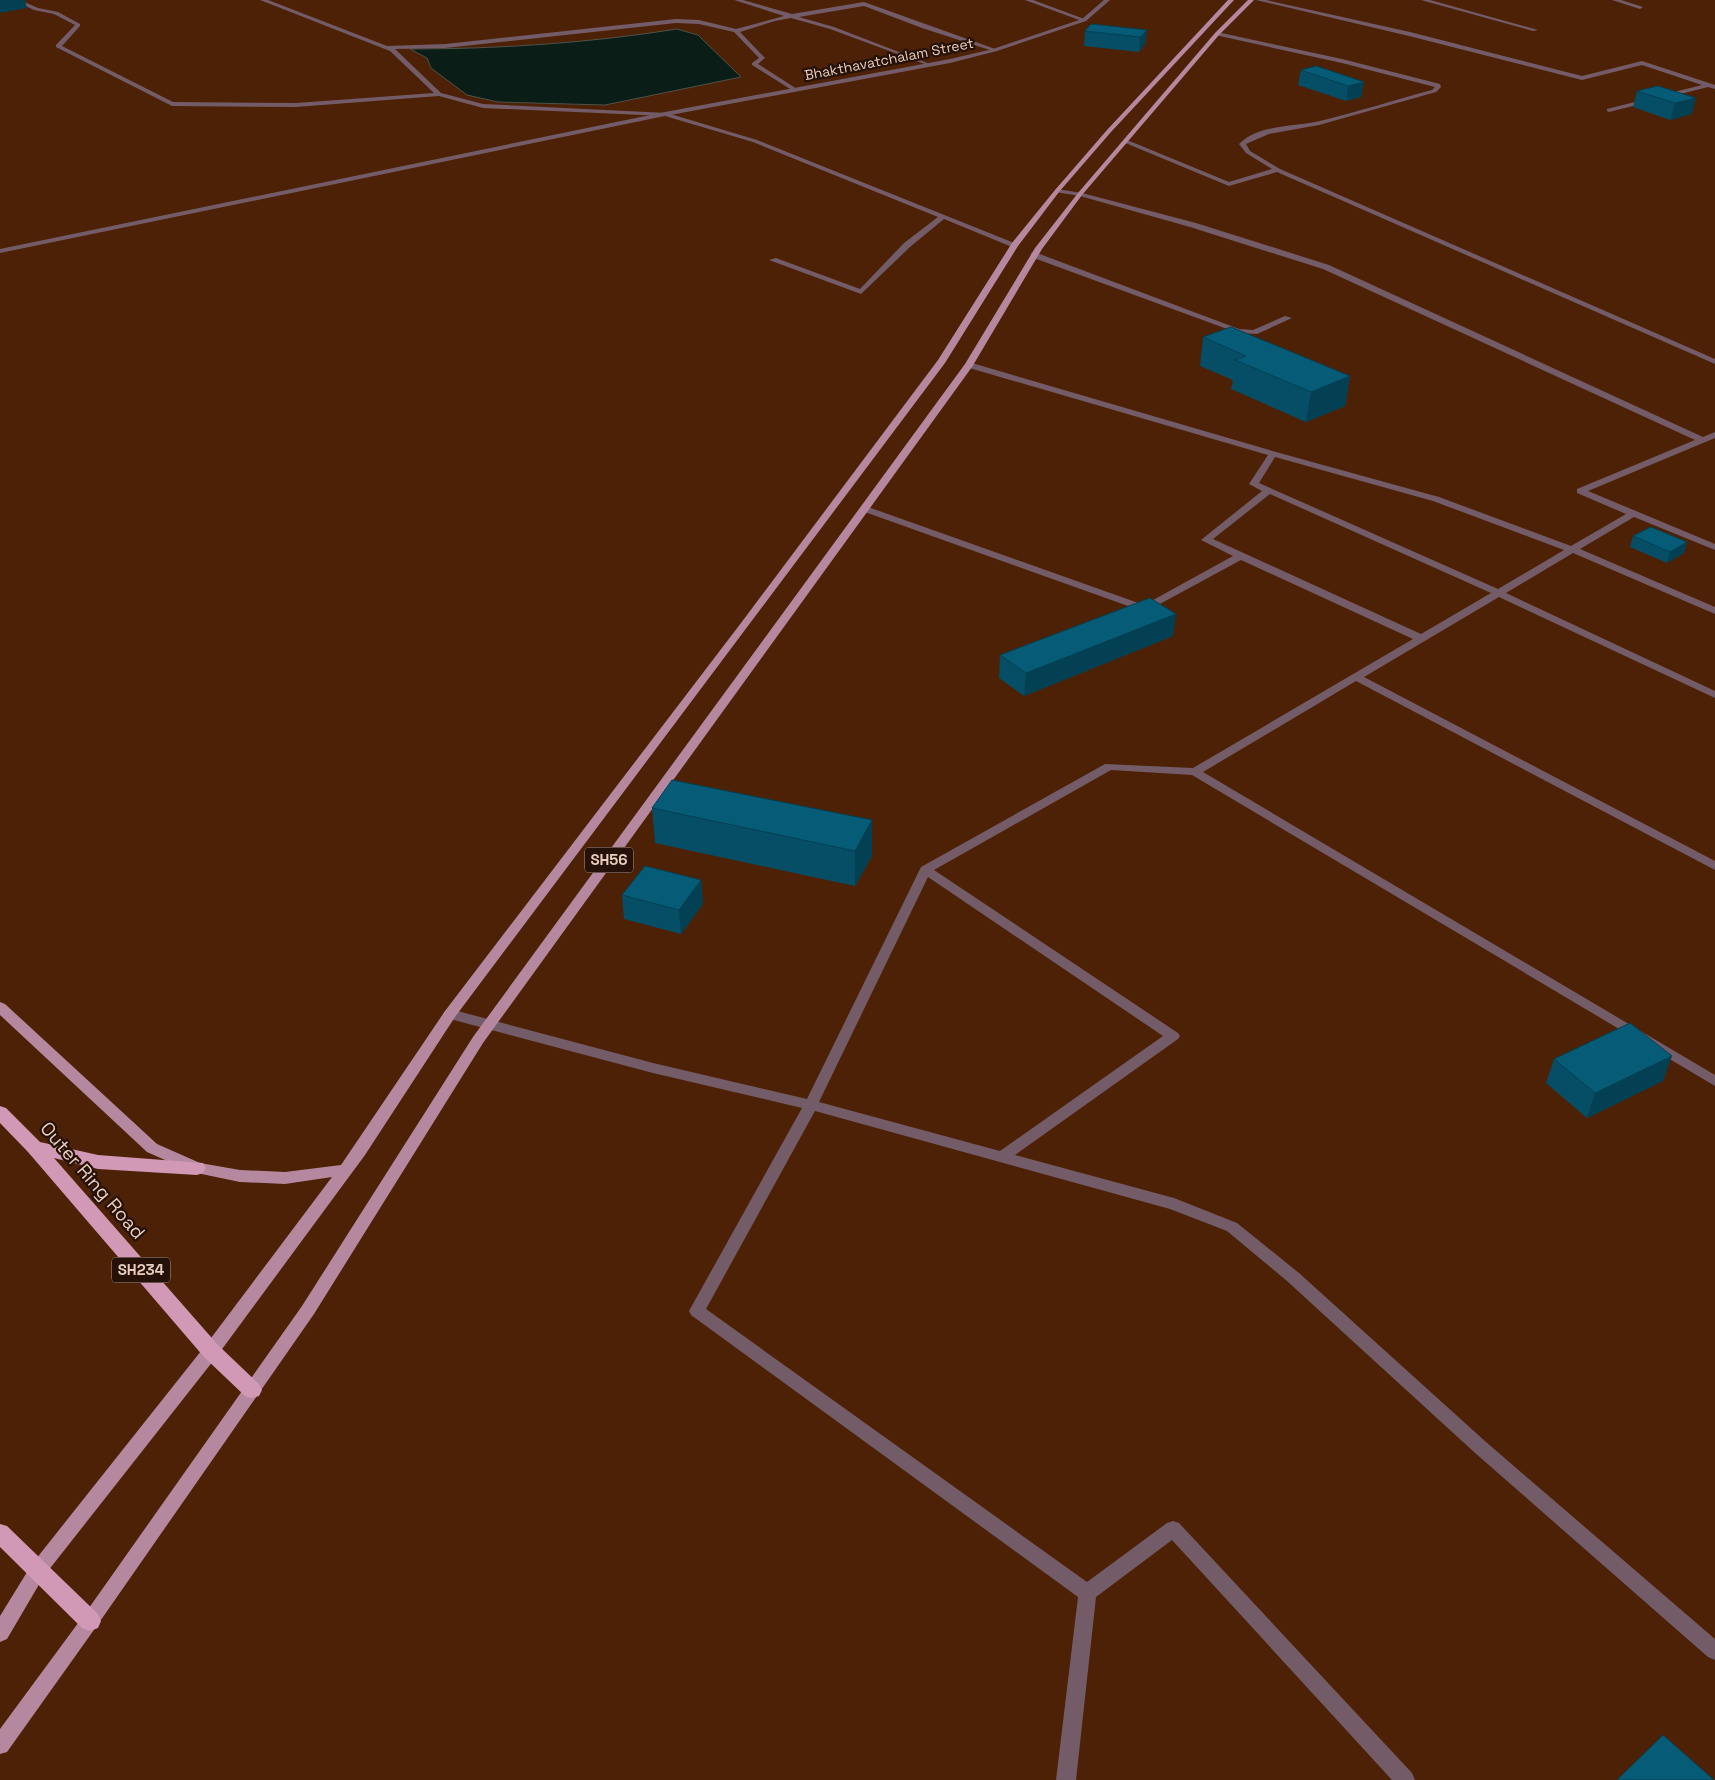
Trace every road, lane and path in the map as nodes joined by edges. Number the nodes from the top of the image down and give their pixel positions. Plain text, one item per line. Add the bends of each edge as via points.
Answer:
1 (16, 0) edge
2 (263, 0) edge
3 (737, 0) edge
4 (1028, 0) edge
5 (1107, 0) edge
6 (1232, 0) edge
7 (1251, 0) edge
8 (1259, 0) edge
9 (1424, 0) edge
10 (1615, 0) edge
11 (1640, 7) dead end
12 (793, 15) junction
13 (1084, 20) junction
14 (736, 30) junction
15 (1535, 30) dead end
16 (1217, 34) junction
17 (386, 48) junction
18 (995, 50) junction
19 (928, 65) junction
20 (1713, 85) edge
21 (795, 90) junction
22 (439, 94) junction
23 (1609, 110) dead end
24 (665, 114) junction
25 (1125, 141) junction
26 (1278, 170) junction
27 (1057, 191) junction
28 (1080, 194) junction
29 (944, 216) junction
30 (1015, 245) junction
31 (0, 251) edge
32 (1034, 255) junction
33 (773, 260) dead end
34 (1288, 318) dead end
35 (1715, 362) edge
36 (969, 365) junction
37 (1715, 435) edge
38 (1703, 440) junction
39 (1273, 454) junction
40 (1269, 490) junction
41 (865, 509) junction
42 (1634, 514) junction
43 (1715, 547) edge
44 (1573, 550) junction
45 (1240, 556) junction
46 (1499, 593) junction
47 (1145, 608) junction
48 (1715, 611) edge
49 (1128, 617) edge
50 (1422, 639) junction
51 (1356, 677) junction
52 (1715, 695) edge
53 (1195, 772) junction
54 (1715, 866) edge
55 (925, 870) junction
56 (0, 1007) edge
57 (450, 1014) junction
58 (490, 1024) junction
59 (1715, 1081) edge
60 (811, 1106) junction
61 (0, 1112) edge
62 (34, 1147) junction
63 (1002, 1156) junction
64 (197, 1168) junction
65 (345, 1170) junction
66 (211, 1351) junction
67 (252, 1390) junction
68 (0, 1533) edge
69 (38, 1570) junction
70 (1087, 1592) junction
71 (90, 1621) junction
72 (0, 1634) edge
73 (1715, 1651) edge
74 (0, 1745) edge
75 (1066, 1780) edge
76 (1405, 1780) edge

1 - 22 street via 56,13 78,25 58,46 172,104 296,105
2 - 17 street
3 - 12 street
4 - 13 street
5 - 13 street, Bhakthavatchalam Street
6 - 27 main road, SH56 via 1202,29
7 - 16 main road, SH56
8 - 20 street via 1582,78 1642,63
9 - 15 street
10 - 11 street
12 - 14 street
12 - 18 street via 864,4
12 - 19 street
13 - 18 street, Bhakthavatchalam Street
14 - 17 street via 676,21 445,46
14 - 21 street via 762,58 754,64
16 - 25 main road, SH56
16 - 26 street via 1438,85 1434,91 1316,123 1261,134 1242,144 1248,152
17 - 22 street
18 - 19 street, Bhakthavatchalam Street
19 - 21 street, Bhakthavatchalam Street
20 - 23 street
21 - 24 street, Bhakthavatchalam Street
22 - 24 street via 484,106
24 - 29 street via 755,141
24 - 31 street
25 - 26 street via 1229,184
25 - 28 main road, SH56
26 - 35 street
27 - 28 street
27 - 30 main road, SH56
28 - 32 main road, SH56
28 - 38 street via 1326,266
29 - 30 street
29 - 33 street via 907,245 861,292
30 - 57 main road, SH56 via 942,361
32 - 34 street via 1238,331 1254,332
32 - 36 main road, SH56
36 - 39 street
36 - 41 main road, SH56
37 - 38 street
38 - 42 street via 1580,491
39 - 40 street via 1254,484
39 - 44 street via 1436,499
40 - 45 street via 1206,540
40 - 46 street
41 - 47 street
41 - 58 main road, SH56
42 - 43 street
42 - 44 street
44 - 46 street
44 - 48 street
45 - 47 street
45 - 50 street
46 - 50 street
46 - 52 street
47 - 49 street
50 - 51 street
51 - 53 street
51 - 54 street
53 - 55 street via 1109,766
53 - 59 street
55 - 60 street
55 - 63 street via 1173,1036
56 - 64 main road via 152,1148
57 - 58 street
57 - 65 main road, SH56
58 - 60 street
58 - 67 main road, SH56 via 308,1310
60 - 63 street
60 - 70 street via 697,1311
61 - 62 highway, Outer Ring Road / SH234
62 - 64 highway via 98,1162
62 - 66 highway, Outer Ring Road / SH234
63 - 73 street via 1174,1204 1232,1227 1293,1277 1480,1448
64 - 65 main road via 240,1176 285,1178
65 - 66 main road, SH56
66 - 67 highway, Outer Ring Road / SH234
66 - 69 main road, SH56
67 - 71 main road, SH56
68 - 69 highway
69 - 71 highway
69 - 72 main road, SH56
70 - 75 street
70 - 76 street via 1173,1530
71 - 74 main road, SH56

